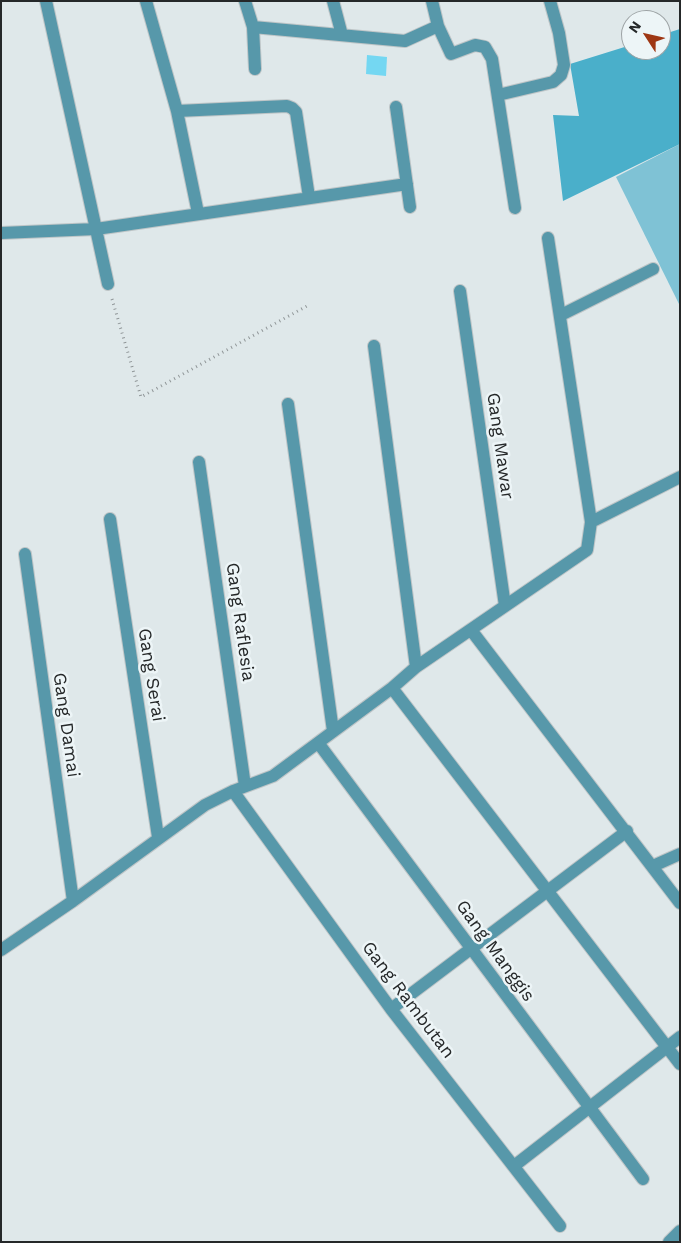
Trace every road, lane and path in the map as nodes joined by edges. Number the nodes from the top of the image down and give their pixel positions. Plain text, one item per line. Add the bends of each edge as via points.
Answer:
1 (46, 1) edge
2 (146, 1) edge
3 (245, 1) edge
4 (333, 1) edge
5 (432, 1) edge
6 (550, 1) edge
7 (438, 26) junction
8 (253, 27) junction
9 (342, 35) junction
10 (255, 69) dead end
11 (498, 95) junction
12 (396, 107) dead end
13 (177, 111) junction
14 (407, 184) junction
15 (309, 197) junction
16 (410, 207) dead end
17 (515, 208) dead end
18 (198, 213) junction
19 (96, 229) junction
20 (1, 233) edge
21 (548, 238) dead end
22 (653, 269) dead end
23 (108, 284) joint
24 (460, 291) dead end
25 (308, 306) dead end
26 (561, 315) junction
27 (374, 346) dead end
28 (288, 404) dead end
29 (199, 462) dead end
30 (680, 477) edge
31 (110, 518) dead end
32 (591, 522) junction
33 (25, 554) dead end
34 (505, 606) junction
35 (471, 630) junction
36 (416, 666) junction
37 (392, 688) junction
38 (333, 731) junction
39 (319, 744) junction
40 (246, 786) junction
41 (233, 791) junction
42 (626, 832) junction
43 (158, 838) junction
44 (680, 854) edge
45 (653, 866) junction
46 (548, 891) junction
47 (73, 901) junction
48 (680, 903) edge
49 (472, 948) junction
50 (1, 950) edge
51 (391, 1009) junction
52 (680, 1037) edge
53 (667, 1045) junction
54 (680, 1064) edge
55 (588, 1107) junction
56 (514, 1166) junction
57 (643, 1179) dead end
58 (560, 1226) dead end
59 (680, 1231) edge
60 (669, 1242) edge

1 - 19 street
2 - 13 street
3 - 8 street
4 - 9 street
5 - 7 street
6 - 11 street via 559,33 564,65 562,75 553,82
7 - 9 street via 405,42
7 - 11 street via 451,54 475,45 489,50
8 - 9 street
8 - 10 street
11 - 17 street
12 - 14 street
13 - 15 street via 292,108 296,112
13 - 18 street
14 - 15 street
14 - 16 street
15 - 18 street
18 - 19 street
19 - 20 street
19 - 23 street
21 - 26 street
22 - 26 street
23 - 25 path via 141,398
24 - 34 street, Gang Mawar
26 - 32 street
27 - 36 street
28 - 38 street
29 - 40 street, Gang Raflesia
30 - 32 street
31 - 43 street, Gang Serai
32 - 34 street via 587,550
33 - 47 street, Gang Damai
34 - 35 street
35 - 36 street
35 - 42 street
36 - 37 street
37 - 38 street
37 - 46 street
38 - 39 street
39 - 40 street via 274,776
39 - 49 street, Gang Manggis
40 - 41 street
41 - 43 street via 204,805
41 - 51 street, Gang Rambutan
42 - 45 street
42 - 46 street
43 - 47 street
44 - 45 street
45 - 48 street
46 - 49 street
46 - 53 street
47 - 50 street
49 - 51 street
49 - 55 street, Gang Manggis
51 - 56 street, Gang Rambutan
52 - 53 street
53 - 54 street
53 - 55 street
55 - 56 street
55 - 57 street, Gang Manggis
56 - 58 street, Gang Rambutan
59 - 60 street

